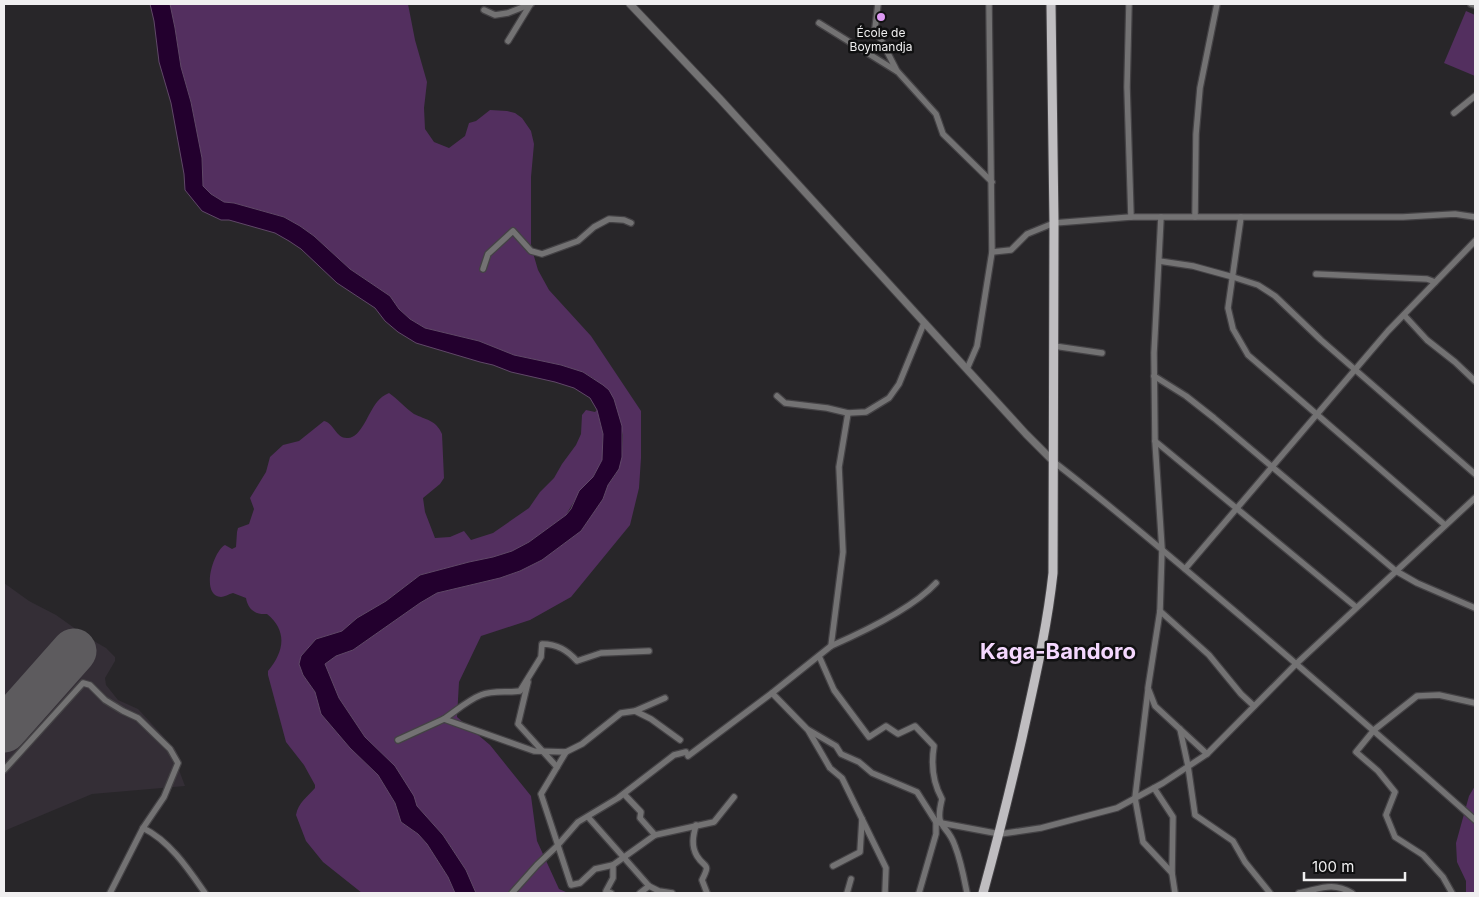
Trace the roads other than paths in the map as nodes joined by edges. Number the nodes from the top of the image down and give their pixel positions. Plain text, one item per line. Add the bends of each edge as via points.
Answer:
1 (531, 4) edge
2 (630, 4) edge
3 (878, 4) edge
4 (990, 4) edge
5 (1051, 4) edge
6 (1129, 4) edge
7 (1218, 4) edge
8 (1471, 4) edge
9 (1475, 5) edge
10 (484, 10) dead end
11 (819, 23) dead end
12 (508, 41) dead end
13 (898, 72) junction
14 (1475, 96) edge
15 (1454, 113) dead end
16 (992, 182) junction
17 (1131, 217) junction
18 (1161, 217) junction
19 (1195, 217) junction
20 (1241, 217) junction
21 (1475, 217) edge
22 (631, 223) dead end
23 (1054, 223) junction
24 (1475, 241) edge
25 (992, 252) junction
26 (1159, 261) junction
27 (483, 268) dead end
28 (1316, 274) dead end
29 (1233, 277) junction
30 (1435, 282) junction
31 (1404, 315) junction
32 (924, 323) junction
33 (1054, 346) junction
34 (1102, 353) dead end
35 (1356, 368) junction
36 (966, 369) junction
37 (1154, 376) junction
38 (1475, 381) edge
39 (777, 396) dead end
40 (848, 412) junction
41 (1318, 413) junction
42 (1155, 441) junction
43 (1054, 462) junction
44 (1273, 466) junction
45 (1475, 474) edge
46 (1475, 498) edge
47 (1237, 508) junction
48 (1445, 525) junction
49 (1162, 549) junction
50 (1185, 569) junction
51 (1396, 571) junction
52 (936, 584) dead end
53 (1356, 607) junction
54 (1475, 608) edge
55 (1160, 611) junction
56 (831, 646) junction
57 (649, 651) dead end
58 (819, 656) junction
59 (1296, 664) junction
60 (529, 677) junction
61 (1148, 688) junction
62 (772, 693) junction
63 (665, 698) dead end
64 (1475, 703) edge
65 (1254, 706) junction
66 (635, 711) junction
67 (444, 719) junction
68 (807, 729) junction
69 (1180, 729) junction
70 (1374, 730) junction
71 (398, 740) dead end
72 (680, 740) dead end
73 (543, 751) junction
74 (566, 752) junction
75 (1207, 754) junction
76 (1188, 766) junction
77 (557, 768) junction
78 (4, 770) edge
79 (1154, 788) junction
80 (624, 794) junction
81 (734, 797) dead end
82 (1135, 798) junction
83 (588, 817) junction
84 (862, 819) junction
85 (1475, 820) edge
86 (937, 822) junction
87 (696, 825) junction
88 (143, 828) junction
89 (1000, 834) junction
90 (656, 835) junction
91 (557, 846) junction
92 (624, 856) junction
93 (613, 865) junction
94 (833, 866) dead end
95 (1172, 873) junction
96 (851, 879) dead end
97 (649, 886) junction
98 (110, 893) edge
99 (205, 893) edge
100 (512, 893) edge
101 (610, 893) edge
102 (640, 893) edge
103 (672, 893) edge
104 (707, 893) edge
105 (847, 893) edge
106 (885, 893) edge
107 (919, 893) edge
108 (967, 893) edge
109 (983, 893) edge
110 (1175, 893) edge
111 (1270, 893) edge
112 (1299, 893) edge
113 (1352, 893) edge
114 (1452, 893) edge

1 - 10 street via 495,15
1 - 12 street
2 - 32 street
3 - 13 street via 875,28
4 - 16 street
5 - 23 main road
6 - 17 street via 1127,87
7 - 19 street via 1200,88
8 - 9 street
11 - 13 street
13 - 16 street via 936,114 943,134
14 - 15 street
16 - 25 street
17 - 18 street
17 - 23 street
18 - 19 street
18 - 26 street
19 - 20 street
20 - 21 street via 1455,214
20 - 29 street
22 - 27 street via 609,219 578,241 542,254 531,251 513,231 488,254
23 - 25 street via 1027,234 1010,250
23 - 33 main road
24 - 30 street
25 - 36 street via 977,346
26 - 29 street
26 - 37 street
28 - 30 street
29 - 35 street via 1275,296
29 - 41 street via 1228,308 1233,329 1248,355
30 - 31 street
31 - 35 street
31 - 38 street via 1427,340
32 - 36 street
32 - 40 street via 899,384 889,398 866,412
33 - 34 street
33 - 43 main road
35 - 41 street
35 - 45 street
36 - 43 street
37 - 42 street
37 - 44 street via 1214,418
39 - 40 street via 785,403
40 - 56 street via 839,467 843,552
41 - 44 street
41 - 48 street
42 - 47 street
42 - 49 street
43 - 49 street
43 - 89 main road via 1053,573 1048,615
44 - 47 street
44 - 51 street
46 - 48 street
47 - 50 street
47 - 53 street
48 - 51 street
49 - 50 street
49 - 55 street
50 - 59 street
51 - 53 street
51 - 54 street
52 - 56 street via 876,625
53 - 59 street
55 - 61 street
55 - 65 street via 1208,655
56 - 58 street
57 - 60 street via 601,653 577,662 570,653 542,644 542,657
58 - 62 street
58 - 86 street via 834,690 868,737 886,726 898,734 916,726 934,746 932,758 936,788 942,799
59 - 65 street
59 - 70 street
60 - 67 street via 520,691 481,695
60 - 73 street via 518,724
61 - 69 street via 1155,706
61 - 82 street
62 - 68 street
62 - 80 street via 687,754 674,755
63 - 66 street
64 - 70 street via 1439,695 1417,696
65 - 75 street
66 - 72 street
66 - 74 street via 621,713 582,744
67 - 71 street
67 - 73 street via 534,751
68 - 84 street via 830,768 842,778
68 - 86 street via 872,773 917,792
69 - 75 street
69 - 76 street
70 - 85 street
70 - 114 street via 1356,752 1395,792 1386,815 1395,837 1423,854 1444,877
73 - 74 street
73 - 77 street
74 - 77 street
75 - 76 street
76 - 79 street
76 - 111 street via 1195,815 1233,841
77 - 91 street via 541,794
78 - 88 street via 83,683 90,685 105,700 138,718 170,749 178,763 164,797
79 - 82 street
79 - 95 street via 1173,816
80 - 83 street
80 - 90 street
81 - 87 street via 714,822
82 - 89 street via 1117,808 1042,828
82 - 95 street via 1143,842
83 - 91 street via 578,822
83 - 92 street
84 - 94 street via 860,852
84 - 106 street via 886,868
86 - 89 street
86 - 107 street
86 - 108 street via 955,845
87 - 90 street
87 - 104 street via 692,839 697,857 706,865 707,871 702,880
88 - 98 street
88 - 99 street via 170,848
89 - 109 main road
90 - 92 street
91 - 93 street via 571,885 580,883 595,869
91 - 100 street
92 - 93 street
92 - 97 street
93 - 101 street via 613,878 606,891
95 - 110 street
96 - 105 street
97 - 102 street
97 - 103 street
112 - 113 street via 1331,886

